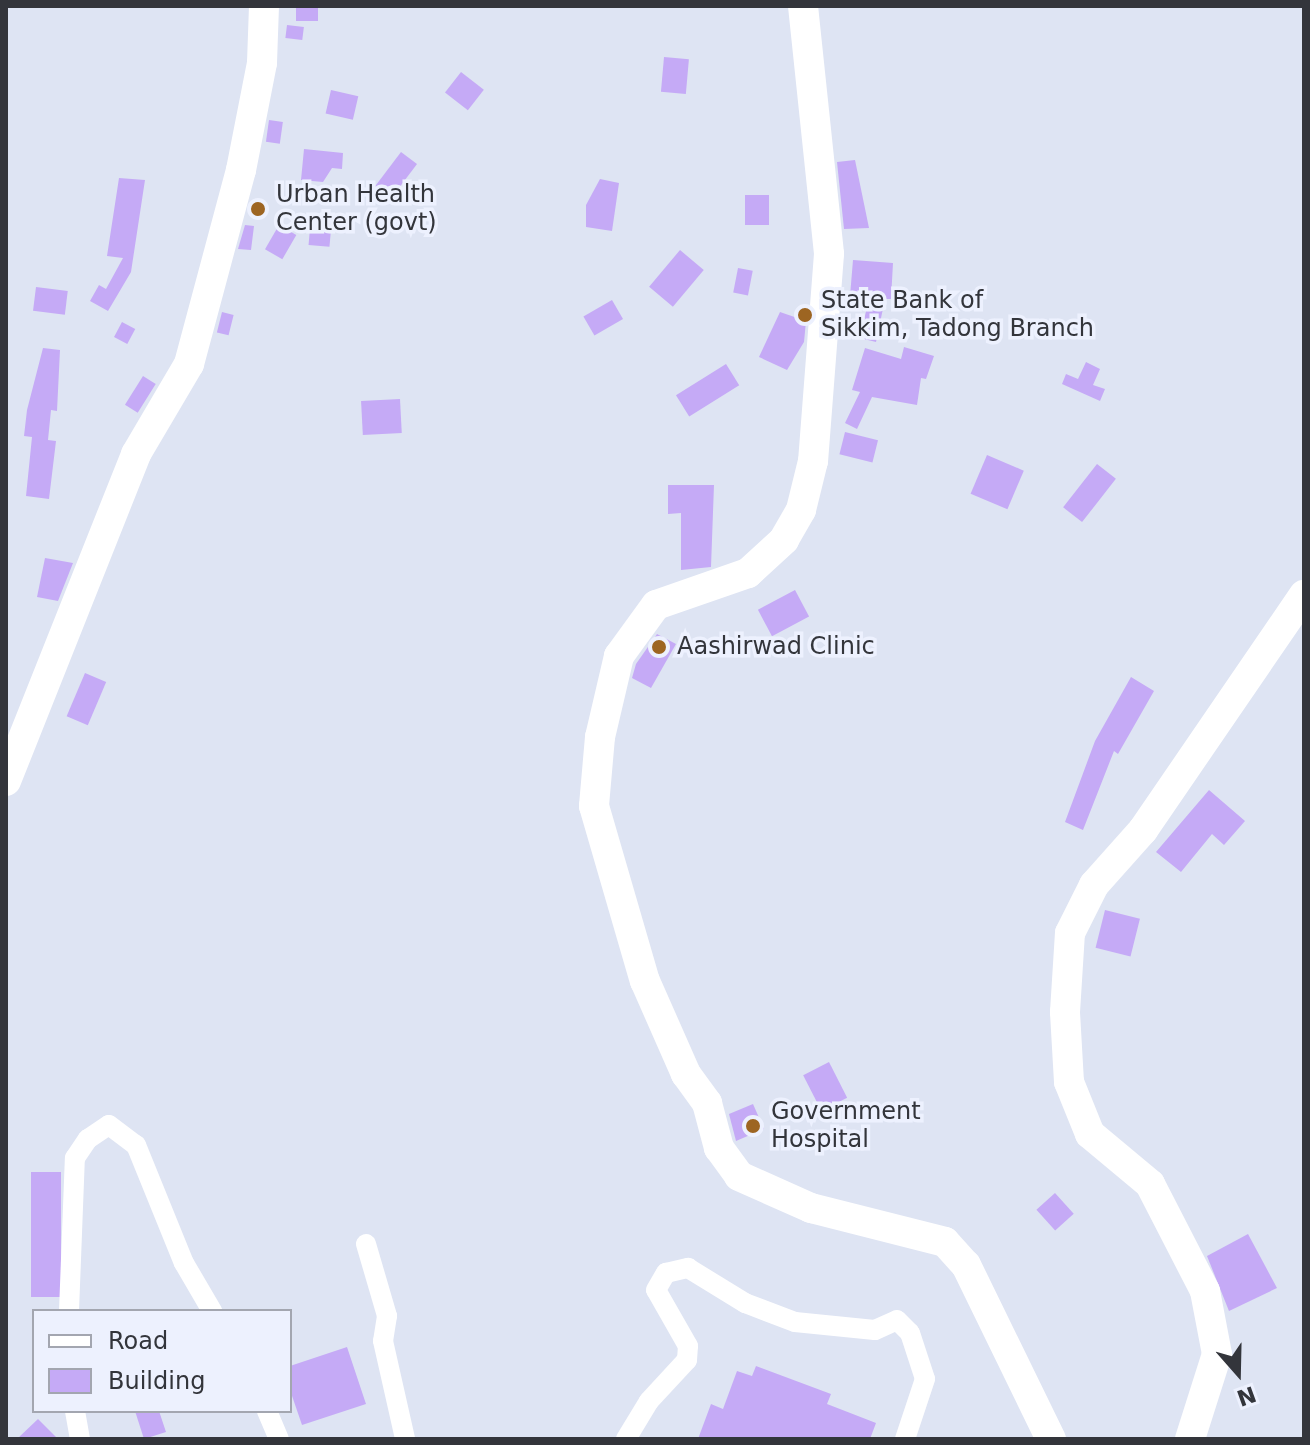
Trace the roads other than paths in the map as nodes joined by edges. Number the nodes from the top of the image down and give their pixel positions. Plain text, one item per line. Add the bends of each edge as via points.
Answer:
1 (264, 6) edge
2 (803, 6) edge
3 (1304, 595) edge
4 (6, 781) edge
5 (366, 1244) dead end
6 (69, 1309) edge
7 (211, 1309) edge
8 (75, 1413) edge
9 (268, 1413) edge
10 (80, 1439) edge
11 (279, 1439) edge
12 (405, 1439) edge
13 (626, 1439) edge
14 (905, 1439) edge
15 (1051, 1439) edge
16 (1190, 1439) edge

1 - 4 highway via 262,63 241,170 189,364 124,481
2 - 15 highway via 829,254 813,461 801,510 784,540 748,573 656,605 619,656 600,737 594,806 645,981 686,1074 707,1103 719,1148 739,1176 811,1208 945,1242 966,1265
3 - 16 highway via 1143,830 1094,885 1070,933 1065,1012 1069,1082 1090,1134 1150,1184 1205,1291 1217,1354
5 - 12 street via 387,1316 383,1341
6 - 7 street via 75,1158 88,1139 109,1125 136,1145 184,1263
8 - 10 street
9 - 11 street
13 - 14 street via 649,1401 687,1360 688,1346 656,1290 666,1273 688,1268 745,1303 795,1322 875,1330 897,1320 910,1333 925,1379

